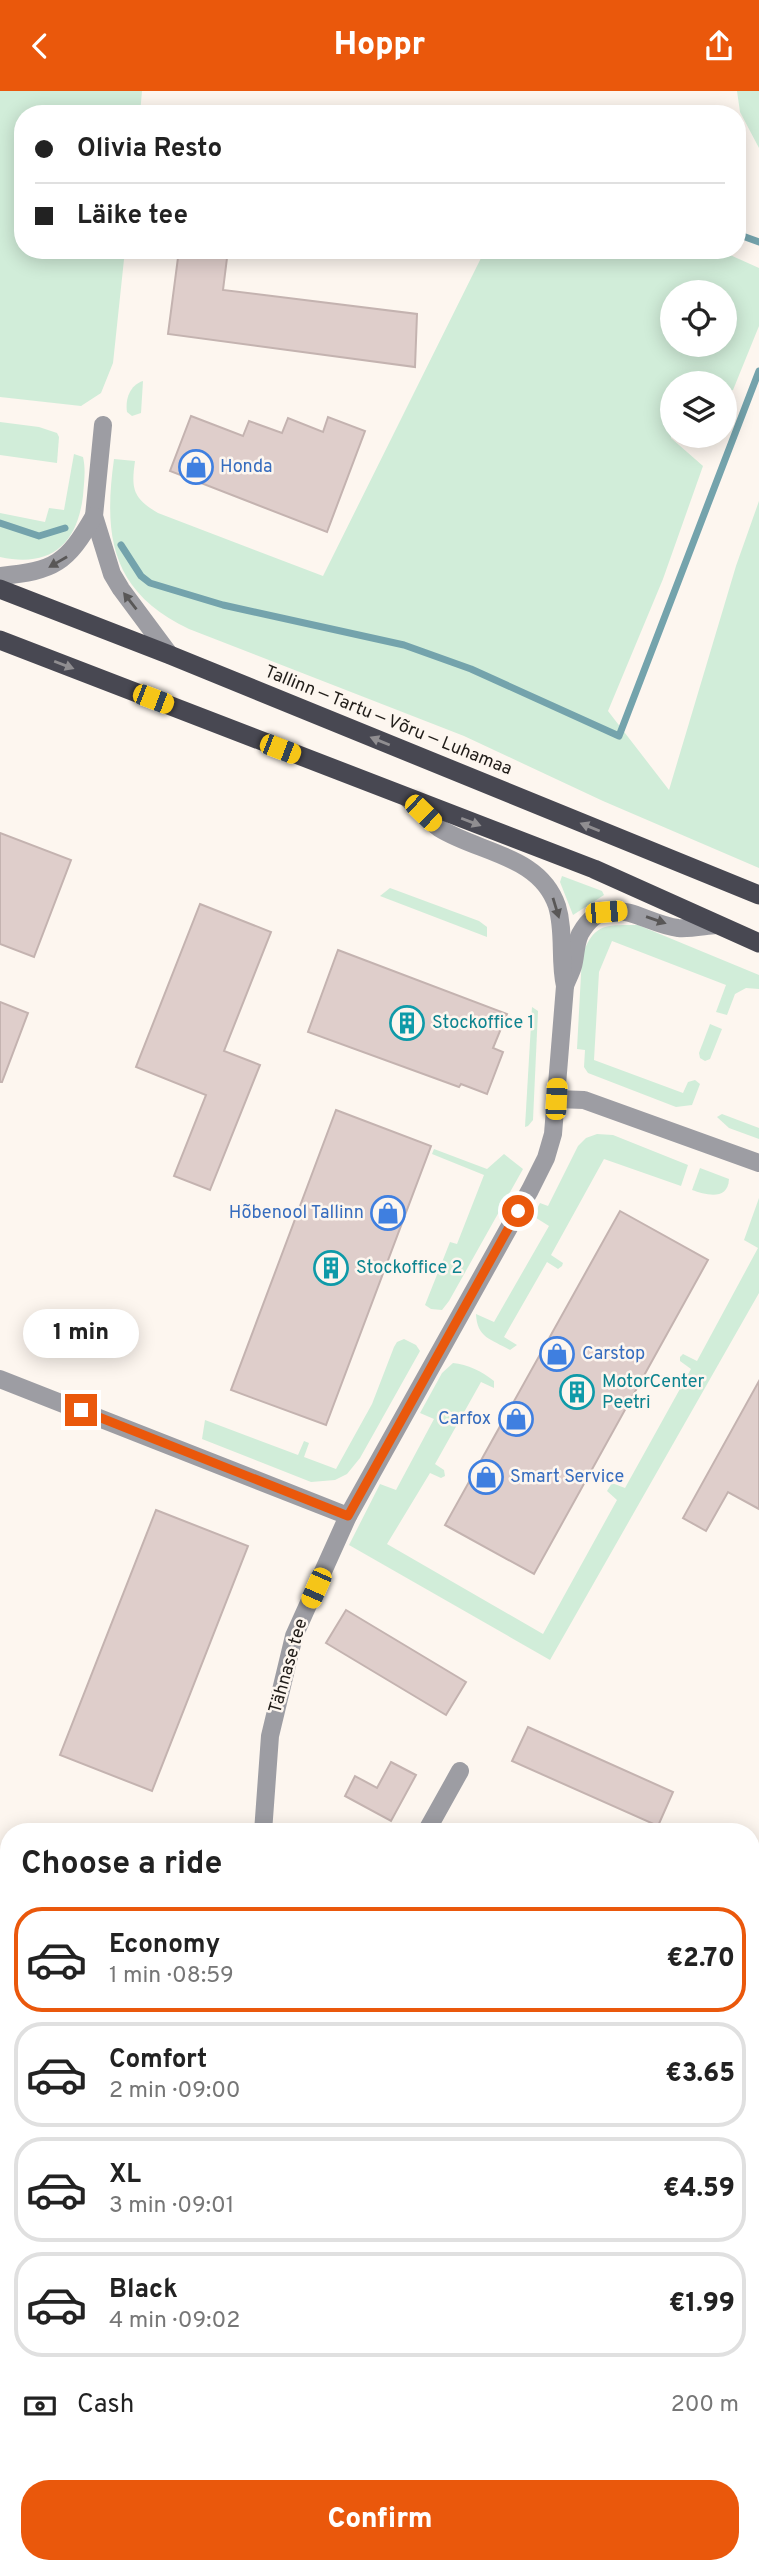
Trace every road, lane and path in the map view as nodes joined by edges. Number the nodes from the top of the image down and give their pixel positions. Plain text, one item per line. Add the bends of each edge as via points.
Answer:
1 (103, 425) dead end
2 (94, 516) junction
3 (0, 576) edge
4 (0, 589) edge
5 (0, 640) edge
6 (170, 655) junction
7 (407, 798) junction
8 (759, 895) edge
9 (716, 925) junction
10 (759, 943) edge
11 (565, 986) junction
12 (556, 1099) junction
13 (759, 1163) edge
14 (0, 1379) edge
15 (348, 1516) junction
16 (460, 1771) dead end
17 (264, 1823) edge
18 (431, 1823) edge

1 - 2 street
2 -> 3 street via 59,563
6 -> 2 street via 116,582
4 - 6 highway, Tallinn — Tartu — Võru — Luhamaa
5 -> 7 highway
8 -> 6 highway, Tallinn — Tartu — Võru — Luhamaa
7 -> 9 highway via 594,869
7 -> 11 street via 439,828 516,861 548,888 558,910
9 - 10 highway
11 -> 9 street via 580,935 594,917 606,912 630,912 677,928
11 - 12 street, Tähnase tee
12 - 13 street via 584,1100
12 - 15 street, Tähnase tee via 546,1158
14 - 15 street
15 - 17 street, Tähnase tee via 294,1636 270,1736
16 - 18 street

